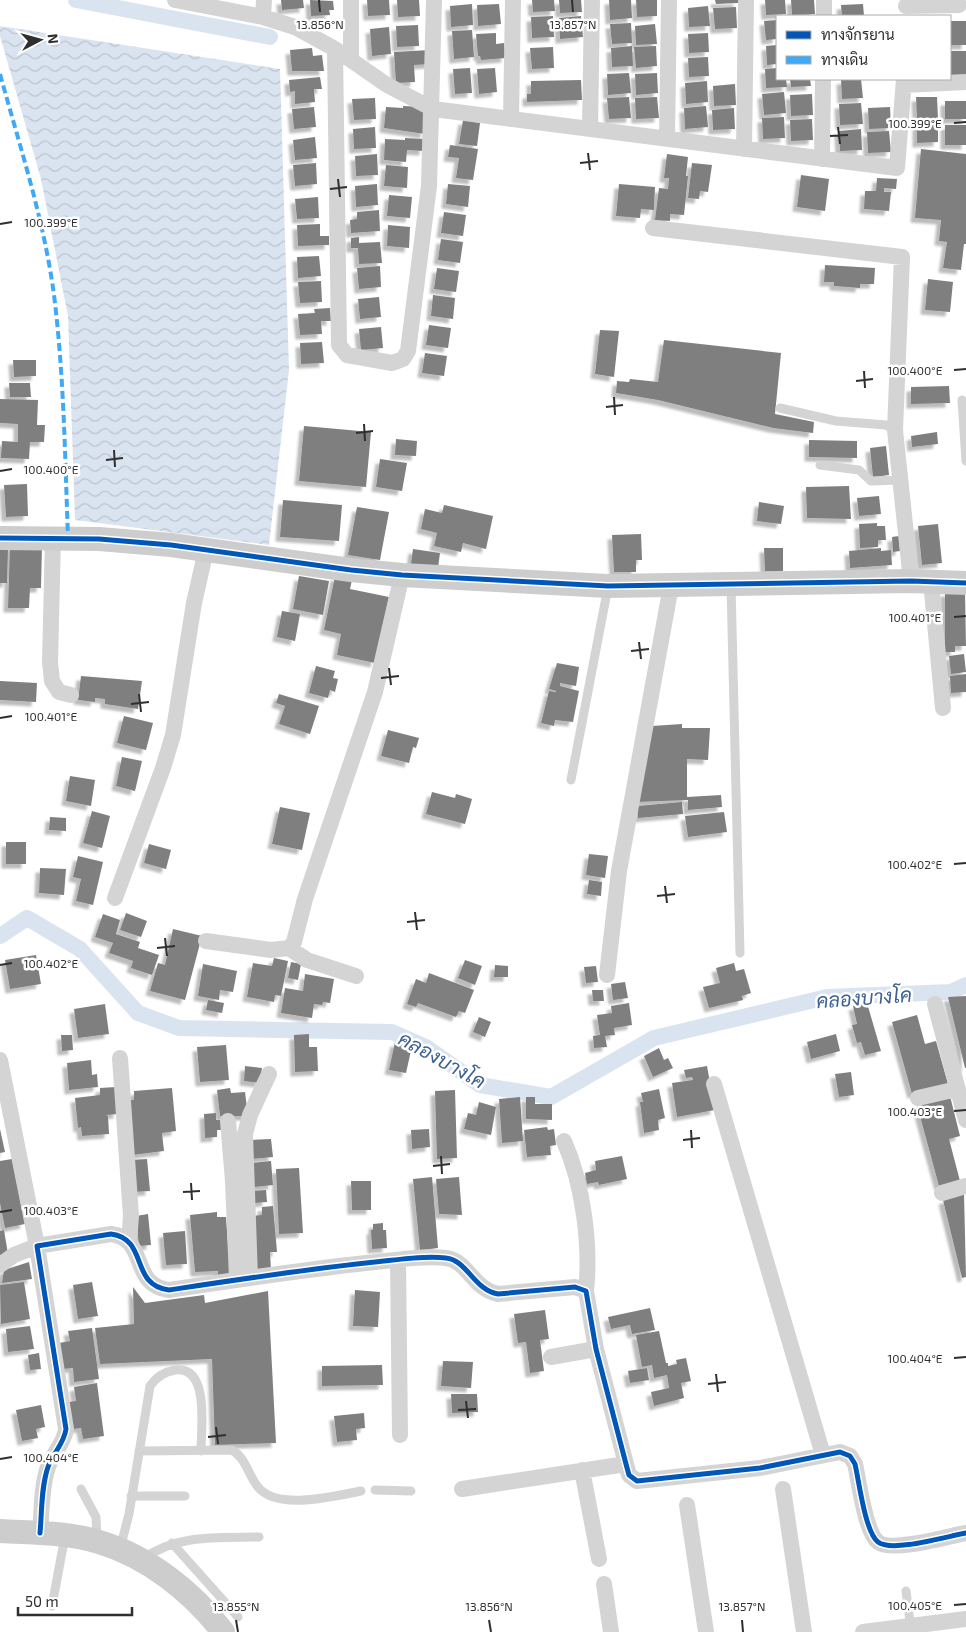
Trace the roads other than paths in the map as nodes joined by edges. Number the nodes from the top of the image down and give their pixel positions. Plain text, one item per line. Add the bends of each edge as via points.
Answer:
1 (178, 0) edge
2 (264, 0) edge
3 (351, 0) edge
4 (434, 0) edge
5 (513, 0) edge
6 (592, 0) edge
7 (669, 0) edge
8 (746, 0) edge
9 (824, 0) edge
10 (959, 5) dead end
11 (906, 7) edge
12 (824, 15) edge
13 (263, 17) junction
14 (334, 49) junction
15 (351, 60) junction
16 (823, 80) edge
17 (904, 82) edge
18 (966, 82) edge
19 (432, 109) junction
20 (512, 118) junction
21 (590, 129) junction
22 (667, 139) junction
23 (744, 149) junction
24 (822, 159) junction
25 (653, 228) dead end
26 (962, 400) dead end
27 (780, 408) dead end
28 (895, 430) junction
29 (966, 461) edge
30 (820, 465) dead end
31 (900, 480) junction
32 (53, 537) junction
33 (0, 538) edge
34 (206, 550) junction
35 (402, 575) junction
36 (921, 581) junction
37 (966, 583) edge
38 (608, 586) junction
39 (670, 586) junction
40 (731, 586) junction
41 (71, 695) dead end
42 (944, 708) dead end
43 (571, 780) dead end
44 (115, 898) dead end
45 (206, 941) dead end
46 (290, 948) junction
47 (740, 953) dead end
48 (606, 975) dead end
49 (356, 976) dead end
50 (935, 1004) dead end
51 (120, 1058) dead end
52 (0, 1060) edge
53 (269, 1074) dead end
54 (714, 1084) dead end
55 (958, 1089) junction
56 (918, 1098) dead end
57 (966, 1120) edge
58 (228, 1122) dead end
59 (564, 1141) dead end
60 (966, 1186) edge
61 (942, 1193) dead end
62 (129, 1242) junction
63 (37, 1246) junction
64 (398, 1260) junction
65 (0, 1265) edge
66 (244, 1279) junction
67 (586, 1291) junction
68 (596, 1349) junction
69 (551, 1357) dead end
70 (400, 1434) dead end
71 (139, 1451) junction
72 (201, 1451) junction
73 (823, 1455) junction
74 (626, 1464) junction
75 (582, 1470) junction
76 (81, 1489) dead end
77 (462, 1489) dead end
78 (783, 1489) dead end
79 (375, 1490) dead end
80 (361, 1492) dead end
81 (411, 1492) dead end
82 (131, 1496) junction
83 (185, 1496) dead end
84 (687, 1505) dead end
85 (0, 1531) edge
86 (40, 1533) junction
87 (966, 1533) edge
88 (65, 1536) junction
89 (259, 1537) dead end
90 (97, 1541) junction
91 (172, 1543) junction
92 (120, 1549) junction
93 (599, 1559) dead end
94 (143, 1560) junction
95 (604, 1584) dead end
96 (906, 1591) dead end
97 (52, 1606) dead end
98 (966, 1619) edge
99 (231, 1624) edge
100 (911, 1629) edge
101 (611, 1632) edge
102 (706, 1632) edge
103 (804, 1632) edge
104 (862, 1632) edge

1 - 13 street
2 - 13 street
3 - 15 street
4 - 19 street
5 - 20 street
6 - 21 street
7 - 22 street
8 - 23 street
9 - 12 street
10 - 11 street
13 - 14 street via 295,27
14 - 15 street
14 - 19 street via 339,345 347,355 392,362 403,359 408,352 429,186
15 - 19 street via 387,85
16 - 24 street
17 - 18 street
17 - 24 street via 897,168
19 - 20 street
20 - 21 street
21 - 22 street
22 - 23 street
23 - 24 street
25 - 28 street via 902,257
26 - 29 lane
27 - 28 lane via 836,421 886,425
28 - 31 street
30 - 31 lane via 858,470 871,481
31 - 36 street
32 - 33 street
32 - 34 street
32 - 41 street via 52,681 59,692
34 - 35 street
34 - 44 street via 194,603 173,735
35 - 38 street
35 - 46 street via 370,708
36 - 37 street
36 - 40 street
36 - 42 street
38 - 39 street
38 - 43 lane
39 - 40 street
39 - 48 street via 619,871
40 - 47 lane
45 - 46 street via 270,950
46 - 49 street via 307,960
50 - 55 street
51 - 62 street via 131,1216
52 - 63 street
53 - 66 street via 245,1134
54 - 73 street
55 - 56 street
55 - 57 street
58 - 66 street
59 - 67 street via 574,1165 582,1203 588,1271
60 - 61 street
62 - 63 street via 111,1234
62 - 66 street via 150,1284 159,1289
63 - 65 street via 14,1255
63 - 86 street via 66,1429 64,1441 48,1469
64 - 66 street via 303,1269
64 - 67 street via 448,1258 457,1262 488,1292 498,1294 575,1287
64 - 70 street
67 - 68 street
68 - 69 street
68 - 74 street
71 - 72 lane
71 - 72 lane via 150,1386 164,1373 186,1370 198,1383 202,1404
71 - 82 lane
72 - 80 lane via 232,1450 240,1455 258,1487 278,1500 326,1498
73 - 74 street via 760,1468 637,1480 629,1475
73 - 87 street via 840,1452 850,1456 855,1464 870,1531 878,1542 891,1547
74 - 75 street
75 - 77 street
75 - 93 street
76 - 90 lane via 96,1517
78 - 103 street
79 - 81 lane
82 - 83 lane
82 - 92 lane
84 - 102 street
85 - 86 street
86 - 88 street
88 - 90 street
88 - 97 lane
89 - 91 lane via 203,1538
90 - 92 street
91 - 94 lane
91 - 99 lane
92 - 94 street
94 - 99 street via 210,1615
95 - 101 street
96 - 100 lane
98 - 100 street
100 - 104 street

